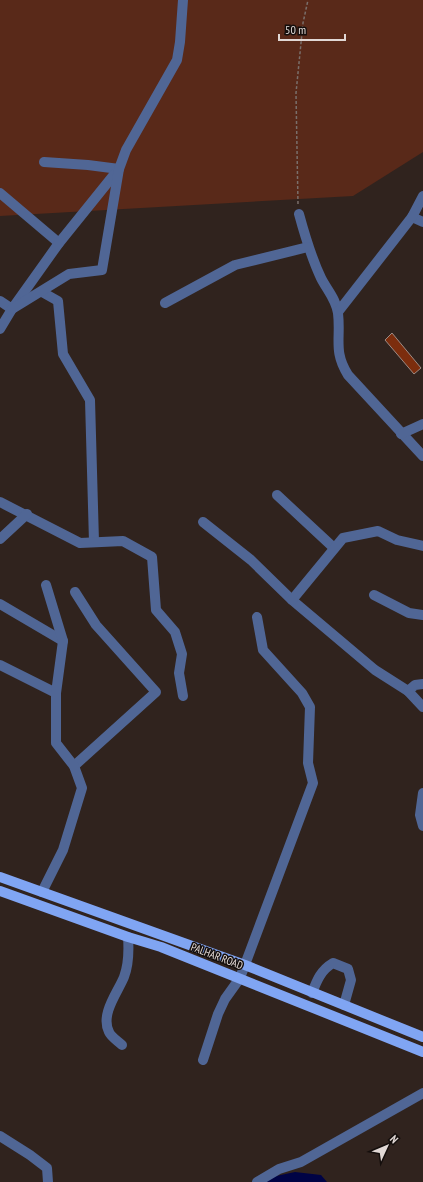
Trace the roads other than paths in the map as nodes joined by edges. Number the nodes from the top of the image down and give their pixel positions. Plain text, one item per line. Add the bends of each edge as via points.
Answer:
1 (183, 0) edge
2 (44, 162) dead end
3 (119, 169) junction
4 (0, 193) edge
5 (423, 196) edge
6 (299, 214) road end
7 (412, 217) junction
8 (423, 222) edge
9 (59, 243) junction
10 (308, 247) junction
11 (42, 292) junction
12 (0, 301) edge
13 (165, 303) dead end
14 (12, 309) junction
15 (338, 312) junction
16 (0, 329) edge
17 (423, 424) edge
18 (401, 434) junction
19 (423, 456) edge
20 (276, 495) dead end
21 (0, 502) edge
22 (27, 514) junction
23 (203, 522) dead end
24 (0, 539) edge
25 (94, 542) junction
26 (423, 546) edge
27 (334, 548) junction
28 (46, 585) dead end
29 (75, 592) dead end
30 (374, 595) dead end
31 (292, 600) junction
32 (0, 604) edge
33 (423, 615) edge
34 (257, 617) dead end
35 (63, 641) junction
36 (0, 665) edge
37 (423, 684) edge
38 (408, 691) junction
39 (56, 693) junction
40 (183, 696) dead end
41 (423, 707) edge
42 (74, 766) junction
43 (423, 793) edge
44 (423, 826) edge
45 (0, 877) edge
46 (0, 891) edge
47 (42, 892) junction
48 (128, 937) junction
49 (245, 964) junction
50 (240, 978) junction
51 (312, 992) junction
52 (344, 1005) junction
53 (423, 1037) edge
54 (122, 1045) dead end
55 (423, 1052) edge
56 (204, 1060) dead end
57 (423, 1093) edge
58 (0, 1136) edge
59 (48, 1182) edge
60 (257, 1182) edge

1 - 3 street via 177,60 126,150
2 - 3 street
3 - 9 street
3 - 11 street via 102,270 69,274
4 - 9 street
5 - 7 street
6 - 10 street
7 - 8 street
7 - 15 street
9 - 14 street
10 - 13 street via 235,265
10 - 15 street via 321,278 335,300
11 - 14 street
11 - 25 street via 58,301 63,354 90,400
12 - 14 street
14 - 16 street
15 - 18 street via 338,355 342,365
17 - 18 street
18 - 19 street
20 - 27 street
21 - 22 street
22 - 24 street
22 - 25 street via 80,543
23 - 31 street via 251,560
25 - 40 street via 122,541 152,557 156,610 175,632 182,654 179,673
26 - 27 street via 378,532 343,538
27 - 31 street
28 - 35 street
29 - 42 street via 96,625 156,692
30 - 33 street via 409,613
31 - 38 street via 375,670
32 - 35 street
34 - 49 street via 263,650 302,693 310,707 308,763 313,783
35 - 39 street
36 - 39 street
37 - 38 street via 415,685
38 - 41 street
39 - 42 street via 56,743
42 - 47 street via 82,788 63,850
43 - 44 street via 420,815
45 - 47 main road, PALHAR ROAD
46 - 48 main road, PALHAR ROAD
47 - 49 main road, PALHAR ROAD
48 - 50 main road, PALHAR ROAD
48 - 54 street via 128,963 109,1008 107,1021 109,1032
49 - 50 street
49 - 51 main road, PALHAR ROAD
50 - 55 main road, PALHAR ROAD
50 - 56 street via 218,1014
51 - 52 main road, PALHAR ROAD
51 - 52 street via 323,970 328,966 333,963 348,969 351,980
52 - 53 main road, PALHAR ROAD
57 - 60 street via 301,1162 279,1169
58 - 59 street via 30,1154 47,1168

